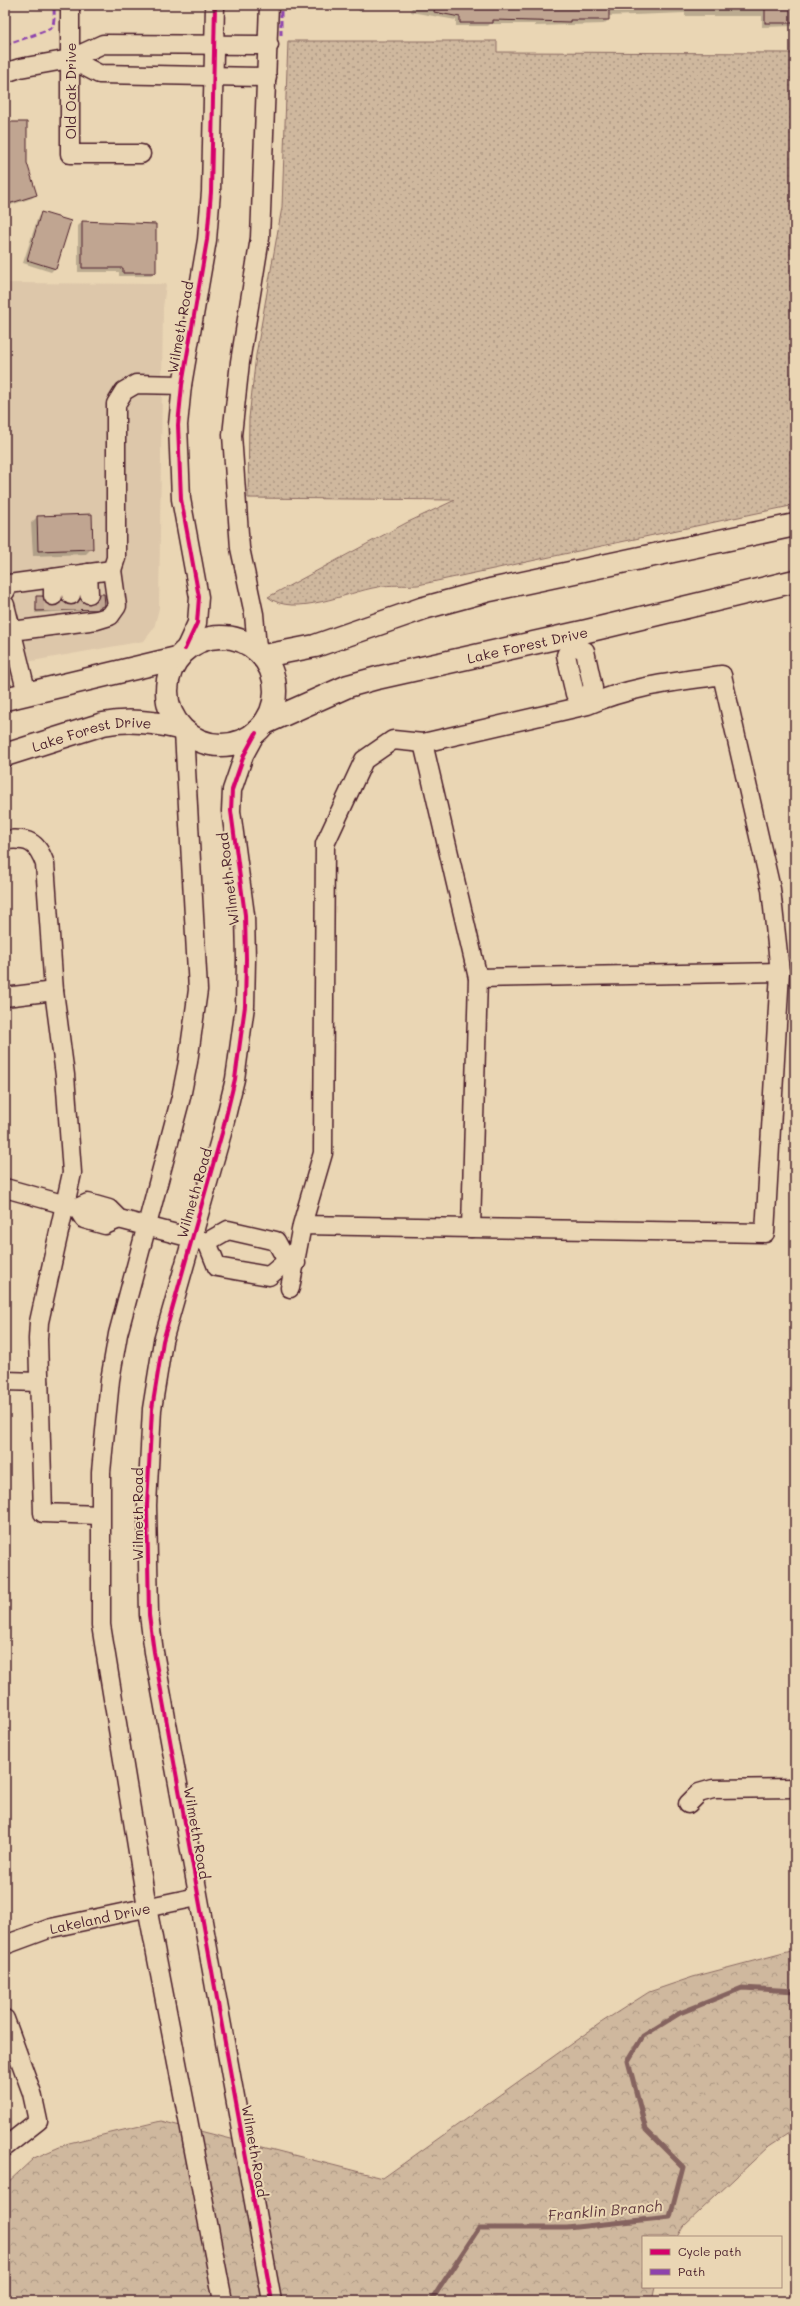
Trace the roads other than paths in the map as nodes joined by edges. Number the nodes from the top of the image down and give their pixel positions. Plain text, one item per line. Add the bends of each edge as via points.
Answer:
1 (70, 5) edge
2 (215, 5) edge
3 (269, 5) edge
4 (214, 45) junction
5 (268, 45) junction
6 (70, 59) junction
7 (5, 73) edge
8 (213, 75) junction
9 (267, 77) junction
10 (141, 154) dead end
11 (182, 385) junction
12 (795, 525) edge
13 (112, 570) junction
14 (80, 574) junction
15 (53, 578) junction
16 (795, 581) edge
17 (5, 592) edge
18 (5, 605) edge
19 (89, 608) junction
20 (71, 609) junction
21 (53, 611) junction
22 (12, 631) junction
23 (571, 639) junction
24 (260, 652) junction
25 (181, 654) junction
26 (27, 694) junction
27 (5, 699) edge
28 (587, 701) junction
29 (260, 728) junction
30 (182, 730) junction
31 (423, 743) junction
32 (5, 756) edge
33 (5, 840) edge
34 (780, 972) junction
35 (478, 978) junction
36 (54, 990) junction
37 (5, 997) edge
38 (5, 1188) edge
39 (71, 1207) junction
40 (146, 1225) junction
41 (302, 1225) junction
42 (471, 1228) junction
43 (200, 1240) junction
44 (292, 1262) junction
45 (290, 1288) dead end
46 (5, 1381) edge
47 (39, 1382) junction
48 (100, 1515) junction
49 (795, 1788) edge
50 (688, 1804) dead end
51 (197, 1897) junction
52 (147, 1907) junction
53 (5, 1944) edge
54 (5, 2020) edge
55 (5, 2147) edge
56 (223, 2301) edge
57 (272, 2301) edge

1 - 6 street, Old Oak Drive
2 - 4 street, Wilmeth Road
3 - 5 street
4 - 5 street
4 - 6 street via 103,44
4 - 8 street, Wilmeth Road
5 - 9 street
6 - 7 street
6 - 8 street via 100,74
6 - 10 street, Old Oak Drive via 70,154
8 - 9 street
8 - 11 street, Wilmeth Road via 211,192 207,240
9 - 24 street via 260,238 240,362 232,436 240,548
11 - 13 street via 136,384 124,391 116,404 116,558
11 - 25 street, Wilmeth Road via 178,425 181,499 200,597 197,623
12 - 24 main road via 490,590 424,608 315,646
13 - 14 street
13 - 19 street via 117,606 110,616
14 - 15 street
14 - 19 street
14 - 20 street
15 - 17 street via 9,584
15 - 21 street
16 - 23 main road, Lake Forest Drive
18 - 22 street
19 - 20 street
20 - 21 street
21 - 22 street
22 - 26 street
23 - 28 street via 584,651 593,688
23 - 29 main road, Lake Forest Drive via 348,686
24 - 25 main road via 242,641 218,636 201,640
24 - 29 main road via 273,677 275,689 274,701
25 - 26 main road
25 - 30 main road via 171,669 166,693 168,705
26 - 27 main road
28 - 31 street
28 - 34 street via 645,686 722,675 771,889
29 - 30 main road via 234,743 222,745 199,741
29 - 43 street, Wilmeth Road via 238,770 232,790 231,811 245,915 244,1006 235,1079
30 - 32 main road, Lake Forest Drive via 156,723 120,721 103,724
30 - 40 street via 198,990 181,1097
31 - 35 street
31 - 41 street via 393,740 364,760 325,844 323,1153
33 - 36 street via 25,839 41,852
34 - 35 street
34 - 42 street via 765,1233
35 - 42 street
36 - 37 street
36 - 39 street via 70,1136
38 - 39 street
39 - 40 street via 88,1203 109,1209 119,1219
39 - 47 street via 39,1322
40 - 43 street
40 - 48 street via 118,1334 110,1380 101,1472
41 - 42 street
41 - 44 street
43 - 44 street via 228,1230 276,1241
43 - 44 street via 217,1267 268,1276
43 - 51 street, Wilmeth Road via 163,1341 152,1409 147,1505 149,1615
44 - 45 street
46 - 47 street
47 - 48 street via 43,1513
48 - 52 street via 102,1632
49 - 50 street via 713,1789 699,1793
51 - 52 street, Lakeland Drive
51 - 57 street, Wilmeth Road
52 - 53 street, Lakeland Drive via 51,1928
52 - 56 street
54 - 55 street via 32,2092 38,2121

